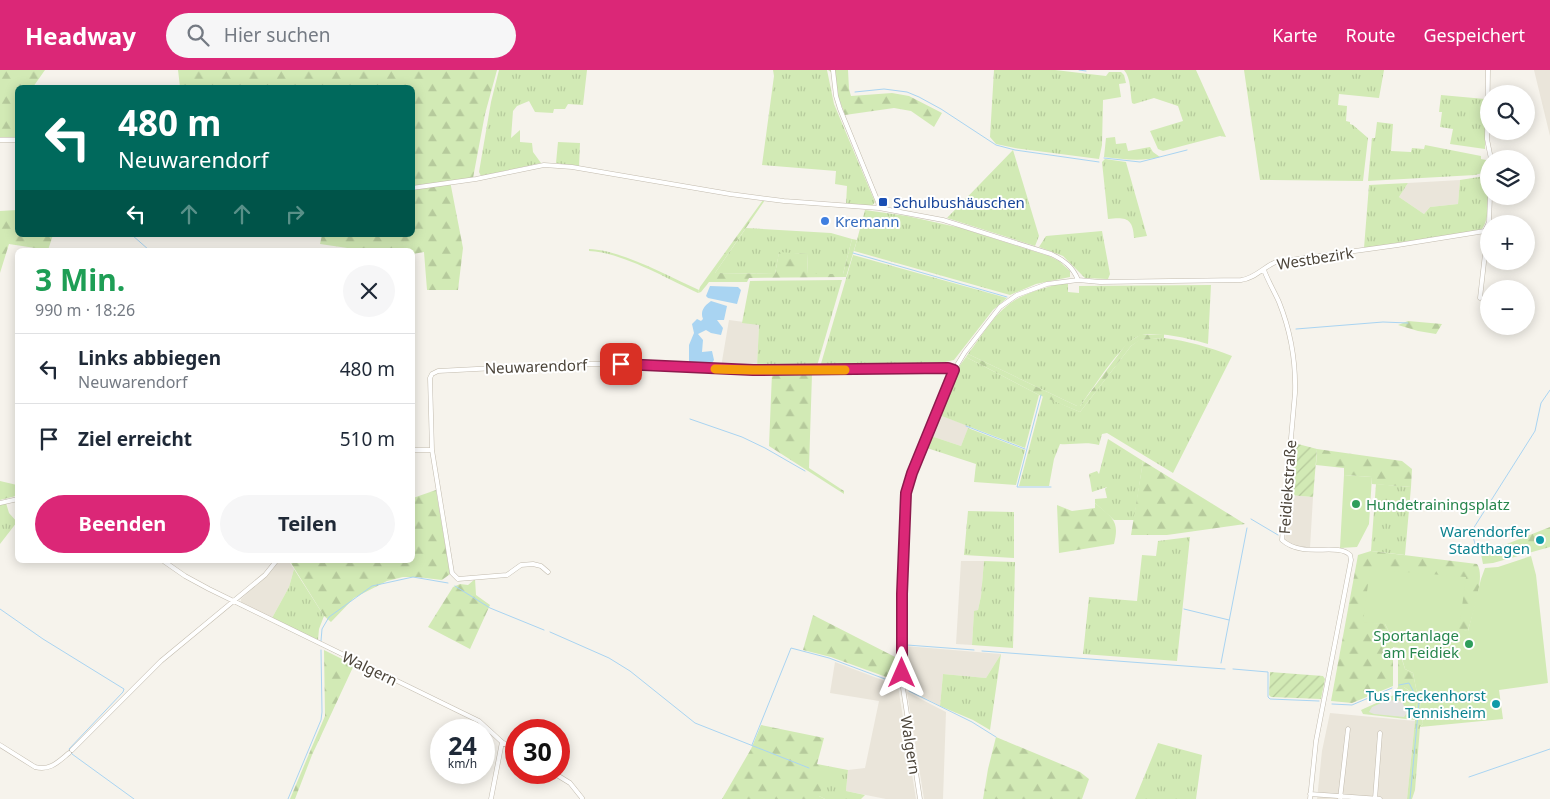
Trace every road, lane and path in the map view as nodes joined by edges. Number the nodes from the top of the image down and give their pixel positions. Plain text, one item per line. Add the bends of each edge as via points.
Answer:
1 (833, 70) edge
2 (1488, 70) edge
3 (0, 140) edge
4 (15, 140) edge
5 (1489, 150) edge
6 (415, 188) edge
7 (879, 208) junction
8 (1480, 233) edge
9 (1264, 270) junction
10 (1078, 280) junction
11 (954, 370) junction
12 (415, 450) edge
13 (432, 450) junction
14 (15, 499) edge
15 (0, 503) edge
16 (166, 563) edge
17 (274, 563) edge
18 (548, 572) dead end
19 (233, 601) junction
20 (1348, 729) dead end
21 (1380, 733) dead end
22 (502, 742) junction
23 (505, 744) edge
24 (0, 745) edge
25 (570, 783) edge
26 (1310, 796) edge
27 (582, 798) dead end
28 (1340, 798) edge
29 (491, 799) edge
30 (920, 799) edge
31 (1375, 799) edge
32 (1380, 799) edge

1 - 7 street via 840,109
2 - 5 street
3 - 4 street
6 - 7 street via 544,165 784,201
7 - 10 street via 943,220 1052,254 1069,265
8 - 9 street, Westbezirk via 1276,262
9 - 10 street, Westbezirk via 1241,280
9 - 26 street, Feidiekstraße via 1285,319 1294,352 1295,394 1282,540 1305,550 1344,551 1350,554 1351,560 1316,741
10 - 11 street, Westbezirk via 1037,287 1009,300 992,316
11 - 13 street, Neuwarendorf via 753,370 571,364 438,371 430,378
11 - 30 street, Walgern via 912,473 905,499 903,688
12 - 13 street
13 - 18 street via 455,578 507,575 521,565 533,564
14 - 15 street
16 - 19 street, Walgern
17 - 19 street
19 - 22 street, Walgern via 478,721
19 - 24 street via 144,677 52,767 35,767
20 - 28 street
21 - 31 street
22 - 23 street, Walgern
22 - 29 street
25 - 27 street
26 - 28 street
28 - 31 street
31 - 32 street

